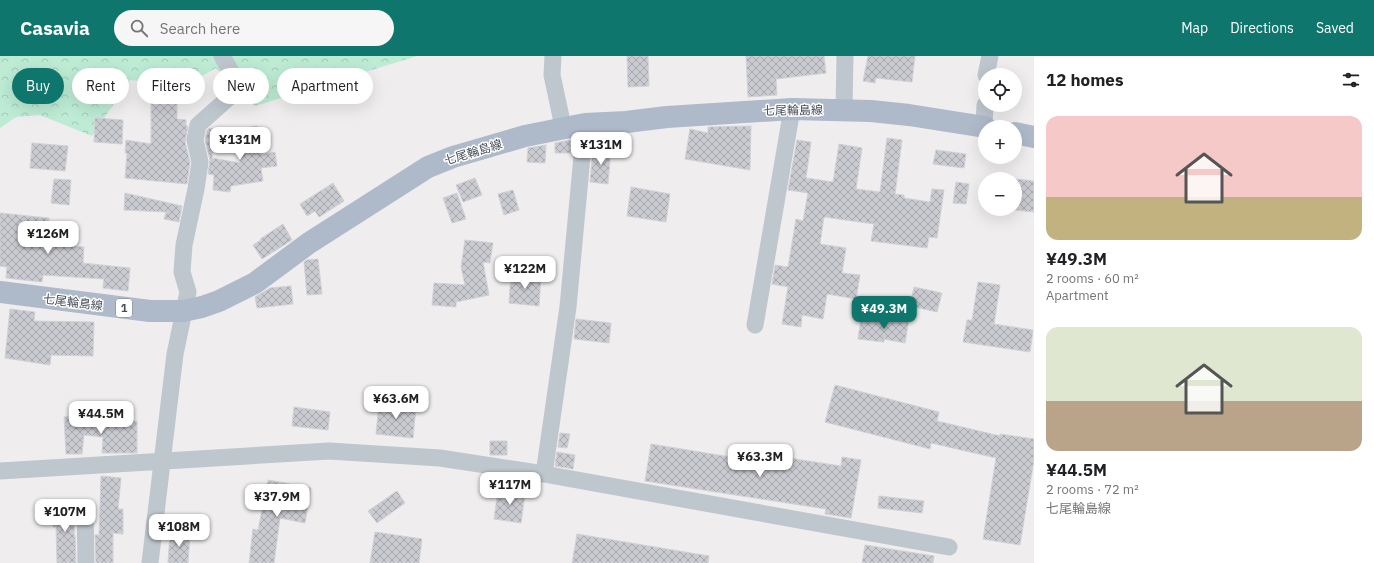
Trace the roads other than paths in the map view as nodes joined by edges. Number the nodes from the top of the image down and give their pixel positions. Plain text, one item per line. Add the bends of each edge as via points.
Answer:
1 (222, 56) edge
2 (553, 56) edge
3 (845, 56) edge
4 (990, 56) edge
5 (987, 68) edge
6 (792, 109) junction
7 (844, 110) junction
8 (585, 124) junction
9 (978, 126) edge
10 (562, 130) junction
11 (1022, 134) edge
12 (1034, 136) edge
13 (0, 292) edge
14 (183, 311) junction
15 (755, 325) dead end
16 (162, 460) junction
17 (0, 470) edge
18 (544, 474) junction
19 (85, 510) dead end
20 (949, 546) dead end
21 (86, 563) edge
22 (150, 563) edge

1 - 14 street via 233,75 234,93 198,125 195,140 200,162 184,245 182,272 188,292
2 - 10 street via 552,76
3 - 7 street
4 - 5 street
6 - 7 main road, 七尾輪島線 / 1
6 - 8 main road, 七尾輪島線 / 1
6 - 15 street
7 - 9 main road, 七尾輪島線 / 1 via 909,115
8 - 10 main road, 七尾輪島線 / 1
8 - 18 street via 568,307
10 - 14 main road, 七尾輪島線 / 1 via 517,139 453,157 428,167 309,243 255,284 219,301
11 - 12 main road
13 - 14 main road, 七尾輪島線 / 1 via 150,311
14 - 16 street via 174,354
16 - 17 street
16 - 18 street via 329,451 440,458
16 - 22 street
18 - 20 street
19 - 21 street

